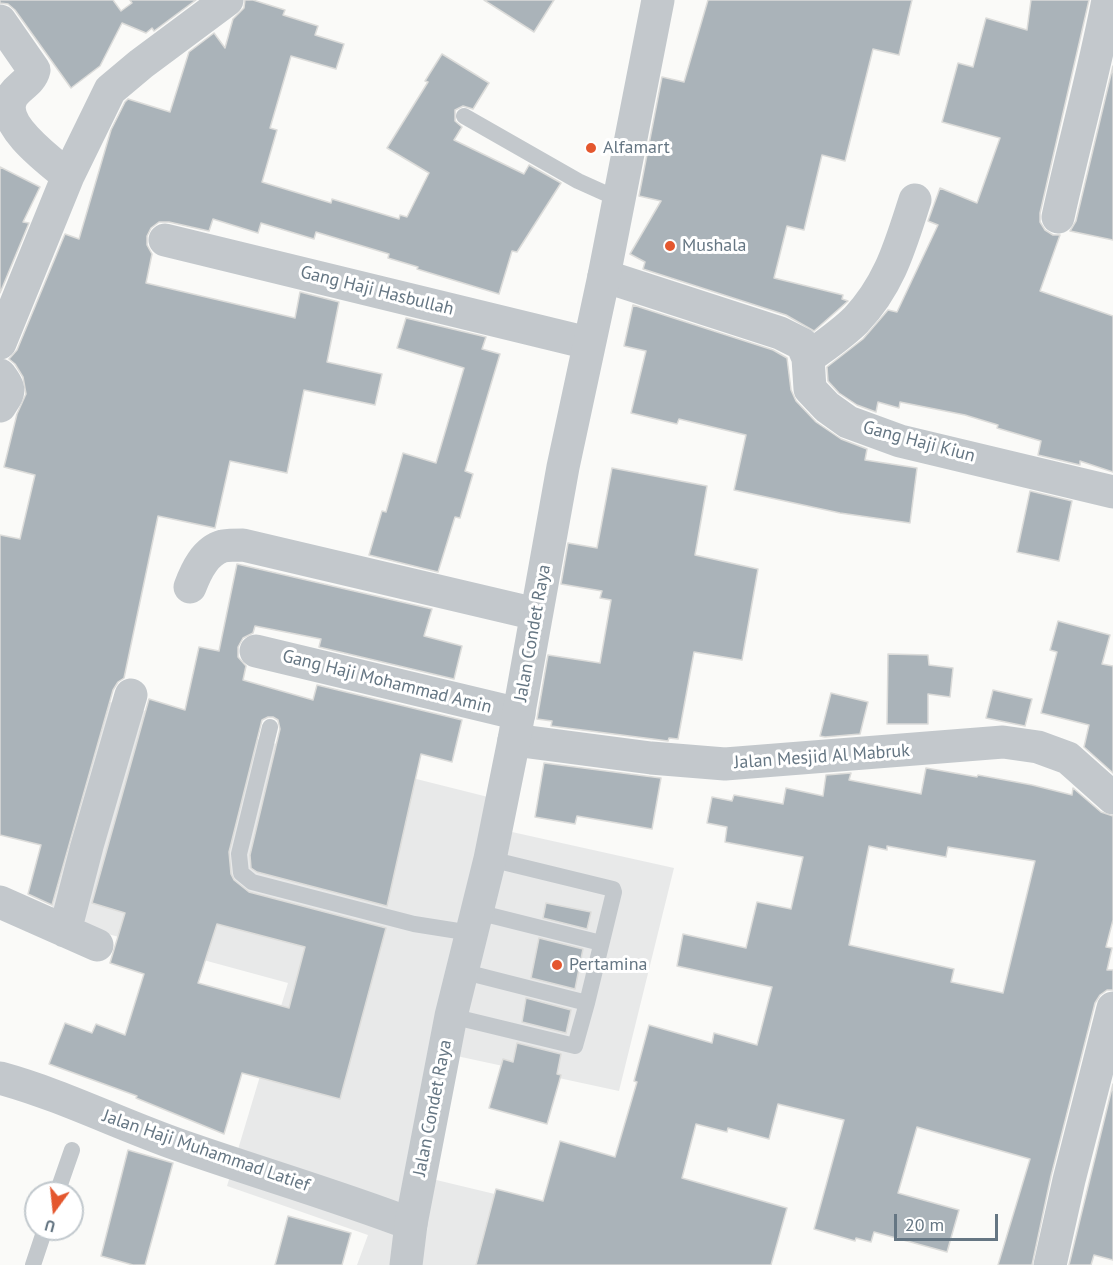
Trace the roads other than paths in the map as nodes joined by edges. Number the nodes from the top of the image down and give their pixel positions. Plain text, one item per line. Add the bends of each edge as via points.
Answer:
1 (227, 0) edge
2 (658, 0) edge
3 (1108, 0) edge
4 (0, 21) edge
5 (464, 116) dead end
6 (68, 176) junction
7 (618, 199) junction
8 (915, 200) dead end
9 (1058, 217) dead end
10 (165, 240) dead end
11 (604, 276) junction
12 (0, 343) edge
13 (588, 343) junction
14 (808, 358) junction
15 (0, 375) edge
16 (0, 406) edge
17 (1113, 492) edge
18 (190, 587) dead end
19 (536, 614) junction
20 (256, 651) dead end
21 (131, 695) dead end
22 (270, 727) dead end
23 (517, 727) junction
24 (1113, 798) edge
25 (490, 859) junction
26 (0, 902) edge
27 (474, 922) junction
28 (65, 931) junction
29 (601, 943) junction
30 (97, 945) dead end
31 (461, 971) junction
32 (587, 1004) junction
33 (1113, 1008) edge
34 (451, 1016) junction
35 (0, 1078) edge
36 (72, 1150) dead end
37 (61, 1181) edge
38 (411, 1224) junction
39 (41, 1241) edge
40 (33, 1265) edge
41 (406, 1265) edge
42 (1050, 1265) edge

1 - 6 street via 110,90
2 - 7 street, Jalan Condet Raya
3 - 9 street
4 - 6 street via 34,70 33,76 11,97 9,106 16,126 30,145
5 - 7 lane via 578,181
6 - 12 street
7 - 11 street, Jalan Condet Raya
8 - 14 street via 892,268 876,295 855,322
10 - 13 street, Gang Haji Hasbullah
11 - 13 street, Jalan Condet Raya
11 - 14 street via 780,333 801,344
13 - 19 street, Jalan Condet Raya
14 - 17 street, Gang Haji Kiun via 810,389 848,423 900,441
15 - 16 street via 8,393
18 - 19 street via 208,555 223,546 243,545
19 - 23 street, Jalan Condet Raya
20 - 23 street, Gang Haji Mohammad Amin
21 - 28 street
22 - 27 lane via 239,854 241,873 252,882 414,924
23 - 24 street, Jalan Mesjid Al Mabruk via 651,758 725,764 1003,742 1038,747 1068,758
23 - 25 street, Jalan Condet Raya
25 - 27 street, Jalan Condet Raya
25 - 29 lane via 613,889
26 - 28 street
27 - 29 lane
27 - 31 street, Jalan Condet Raya
28 - 30 street
29 - 32 lane
31 - 32 lane
31 - 34 street, Jalan Condet Raya
32 - 34 lane via 575,1046
33 - 42 street
34 - 38 street, Jalan Condet Raya
35 - 38 street, Jalan Haji Muhammad Latief via 36,1088 178,1145
36 - 37 lane
38 - 41 street, Jalan Condet Raya
39 - 40 lane

